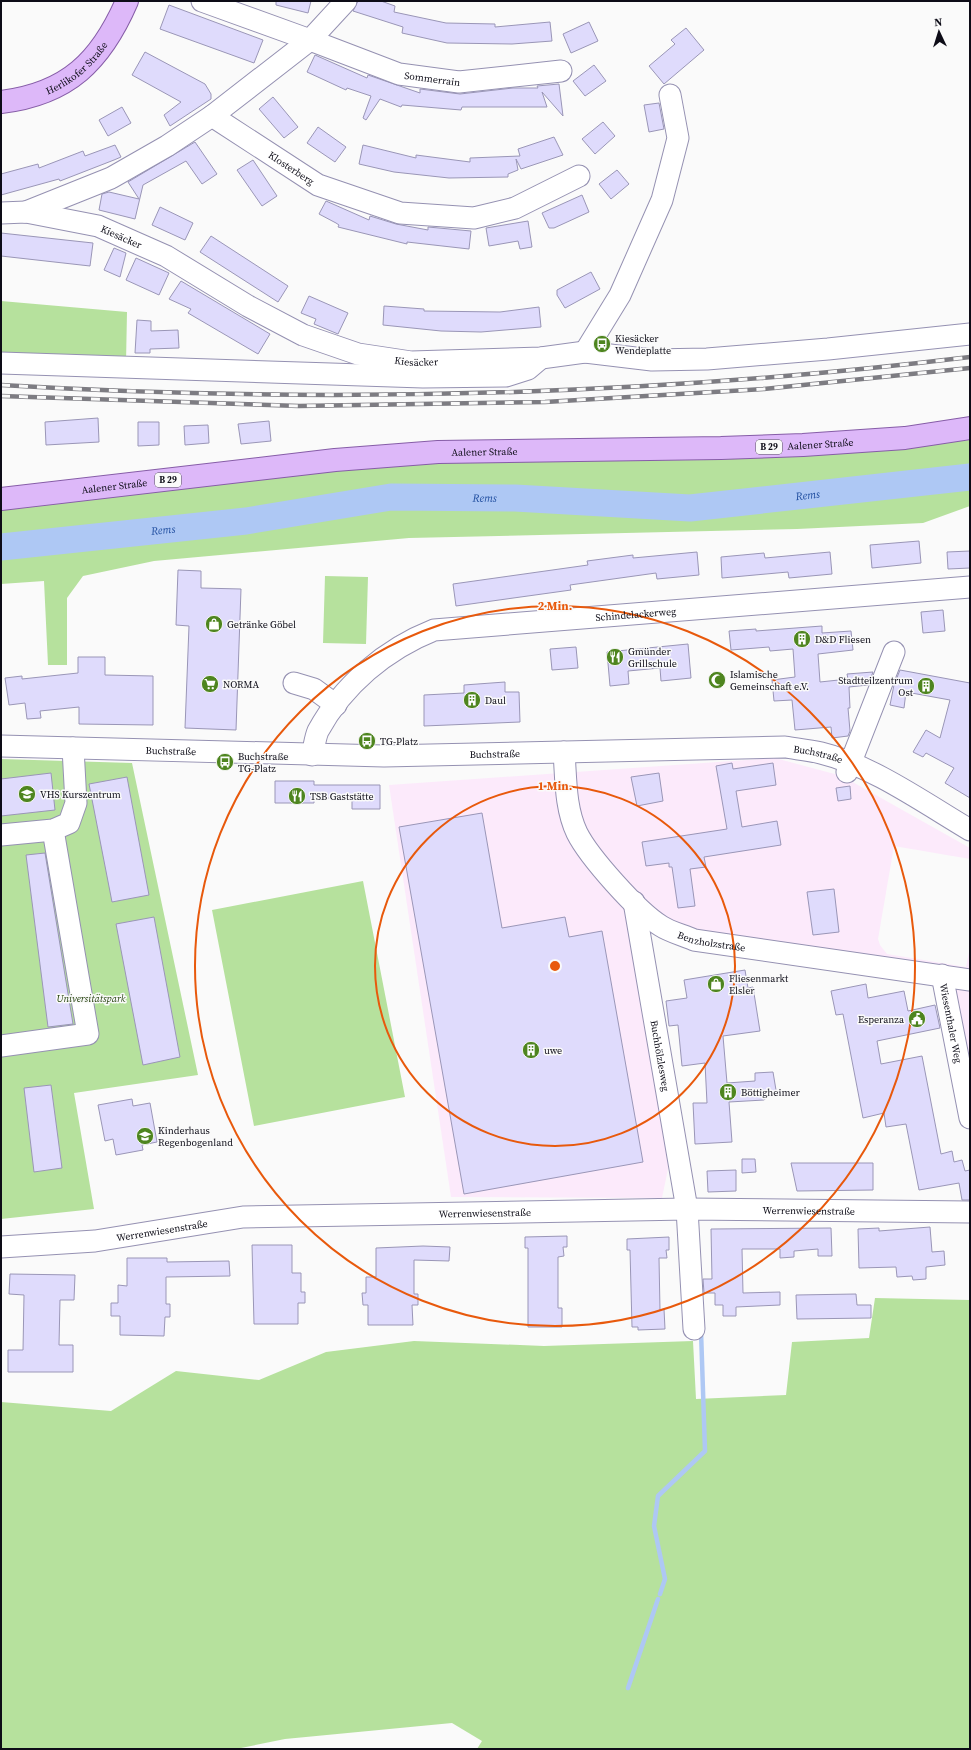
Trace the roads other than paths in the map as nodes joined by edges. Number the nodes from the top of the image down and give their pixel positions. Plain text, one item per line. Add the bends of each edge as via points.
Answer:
1 (127, 1) edge
2 (202, 1) edge
3 (346, 1) edge
4 (228, 6) edge
5 (310, 40) junction
6 (561, 71) dead end
7 (670, 95) dead end
8 (1, 102) edge
9 (212, 116) junction
10 (579, 176) dead end
11 (26, 212) junction
12 (1, 213) edge
13 (970, 334) edge
14 (585, 352) junction
15 (541, 358) junction
16 (1, 363) edge
17 (970, 428) edge
18 (1, 499) edge
19 (970, 587) edge
20 (894, 652) dead end
21 (294, 683) dead end
22 (336, 705) junction
23 (1, 746) edge
24 (73, 748) junction
25 (564, 752) junction
26 (312, 755) junction
27 (849, 768) junction
28 (53, 830) junction
29 (970, 830) edge
30 (1, 835) edge
31 (634, 902) junction
32 (942, 975) junction
33 (970, 980) edge
34 (1, 1046) edge
35 (970, 1118) edge
36 (687, 1209) junction
37 (970, 1212) edge
38 (1, 1247) edge
39 (694, 1329) dead end

1 - 8 main road, Herlikofer Straße via 116,26 98,54 76,75 48,90
2 - 4 street, Sommerrain
3 - 5 street
4 - 5 street, Sommerrain
5 - 6 street, Sommerrain via 399,74 459,82
5 - 9 street
7 - 14 street via 678,138 662,200 620,295
9 - 10 street, Klosterberg via 318,185 400,213 474,218 515,208
9 - 11 street via 167,146 111,178
11 - 12 street, Kiesäcker
11 - 15 street, Kiesäcker via 98,226 166,256 248,306 303,335 358,354 411,362
13 - 14 street, Kiesäcker via 828,350 708,359 652,360
14 - 15 street, Kiesäcker
15 - 16 street via 528,370 506,376 423,377
17 - 18 main road, Aalener Straße / B 29 via 905,438 803,445 438,452 335,460
19 - 22 street, Schindelackerweg via 434,630 392,650 364,673
20 - 27 street
21 - 22 street via 314,689
22 - 26 street, Schindelackerweg via 318,733
23 - 24 street, Buchstraße
24 - 26 street, Buchstraße
24 - 28 street via 76,803 69,823
25 - 26 street, Buchstraße
25 - 27 street, Buchstraße via 785,747 822,753
25 - 31 street, Benzholzstraße via 568,802 577,833 602,868
27 - 29 street, Buchstraße via 886,780
28 - 30 street
28 - 34 street via 88,1034
31 - 32 street, Benzholzstraße via 660,926 694,940
31 - 36 street, Buchhölzlesweg
32 - 33 street, Benzholzstraße
32 - 35 street, Wiesenthaler Weg
36 - 37 street, Werrenwiesenstraße
36 - 38 street, Werrenwiesenstraße via 243,1217 95,1241
36 - 39 street, Buchhölzlesweg

